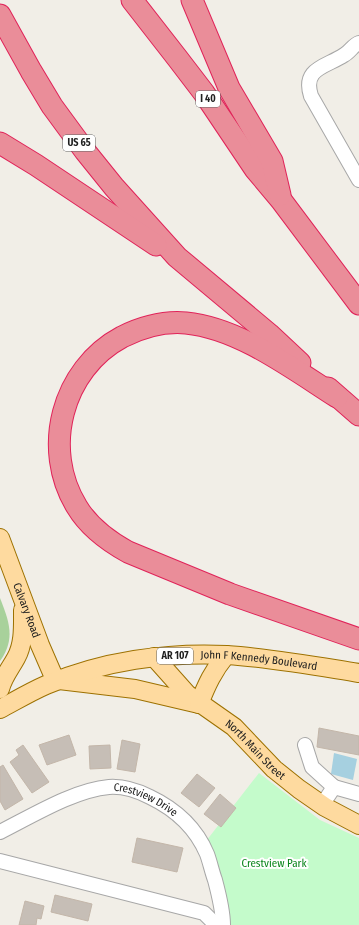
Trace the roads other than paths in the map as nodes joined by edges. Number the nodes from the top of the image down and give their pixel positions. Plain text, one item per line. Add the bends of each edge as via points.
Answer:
1 (132, 0) edge
2 (192, 0) edge
3 (0, 15) edge
4 (359, 43) edge
5 (0, 143) edge
6 (359, 180) edge
7 (281, 200) junction
8 (177, 257) junction
9 (359, 304) edge
10 (337, 397) junction
11 (359, 415) edge
12 (0, 538) edge
13 (22, 597) junction
14 (359, 639) edge
15 (226, 655) junction
16 (154, 657) junction
17 (359, 673) edge
18 (59, 680) junction
19 (0, 689) edge
20 (199, 704) junction
21 (0, 709) edge
22 (305, 745) dead end
23 (334, 786) junction
24 (359, 794) edge
25 (322, 805) junction
26 (359, 825) edge
27 (0, 832) edge
28 (0, 861) edge
29 (216, 925) edge
30 (224, 925) edge

1 - 7 highway, I 40 via 200,88 255,169
2 - 7 highway via 229,88 272,161
3 - 8 highway, US 65 via 52,106 114,187
4 - 6 street via 345,55 315,70 309,79 308,88
5 - 8 highway
7 - 9 highway, I 40
8 - 10 highway via 269,334
10 - 11 highway
10 - 14 highway via 263,351 222,331 186,323 167,323 145,328 115,341 85,367 65,402 58,445 65,481 76,506 97,531 113,544 230,594
12 - 13 main road, Calvary Road
13 - 18 main road, Calvary Road via 53,675
13 - 19 main road via 23,633 17,657
15 - 16 main road, John F Kennedy Boulevard / AR 107
15 - 17 main road, John F Kennedy Boulevard / AR 107
15 - 20 main road via 208,681
16 - 18 main road, John F Kennedy Boulevard / AR 107 via 120,662
16 - 20 main road
18 - 20 main road via 135,689
18 - 21 main road, John F Kennedy Boulevard / AR 107
20 - 25 main road, North Main Street via 234,727 274,769
22 - 23 street via 312,767
23 - 24 street
23 - 25 street
25 - 26 main road, North Main Street
27 - 30 street, Crestview Drive via 64,800 89,791 110,787 139,792 163,804 195,832 208,855
28 - 29 street via 204,913

